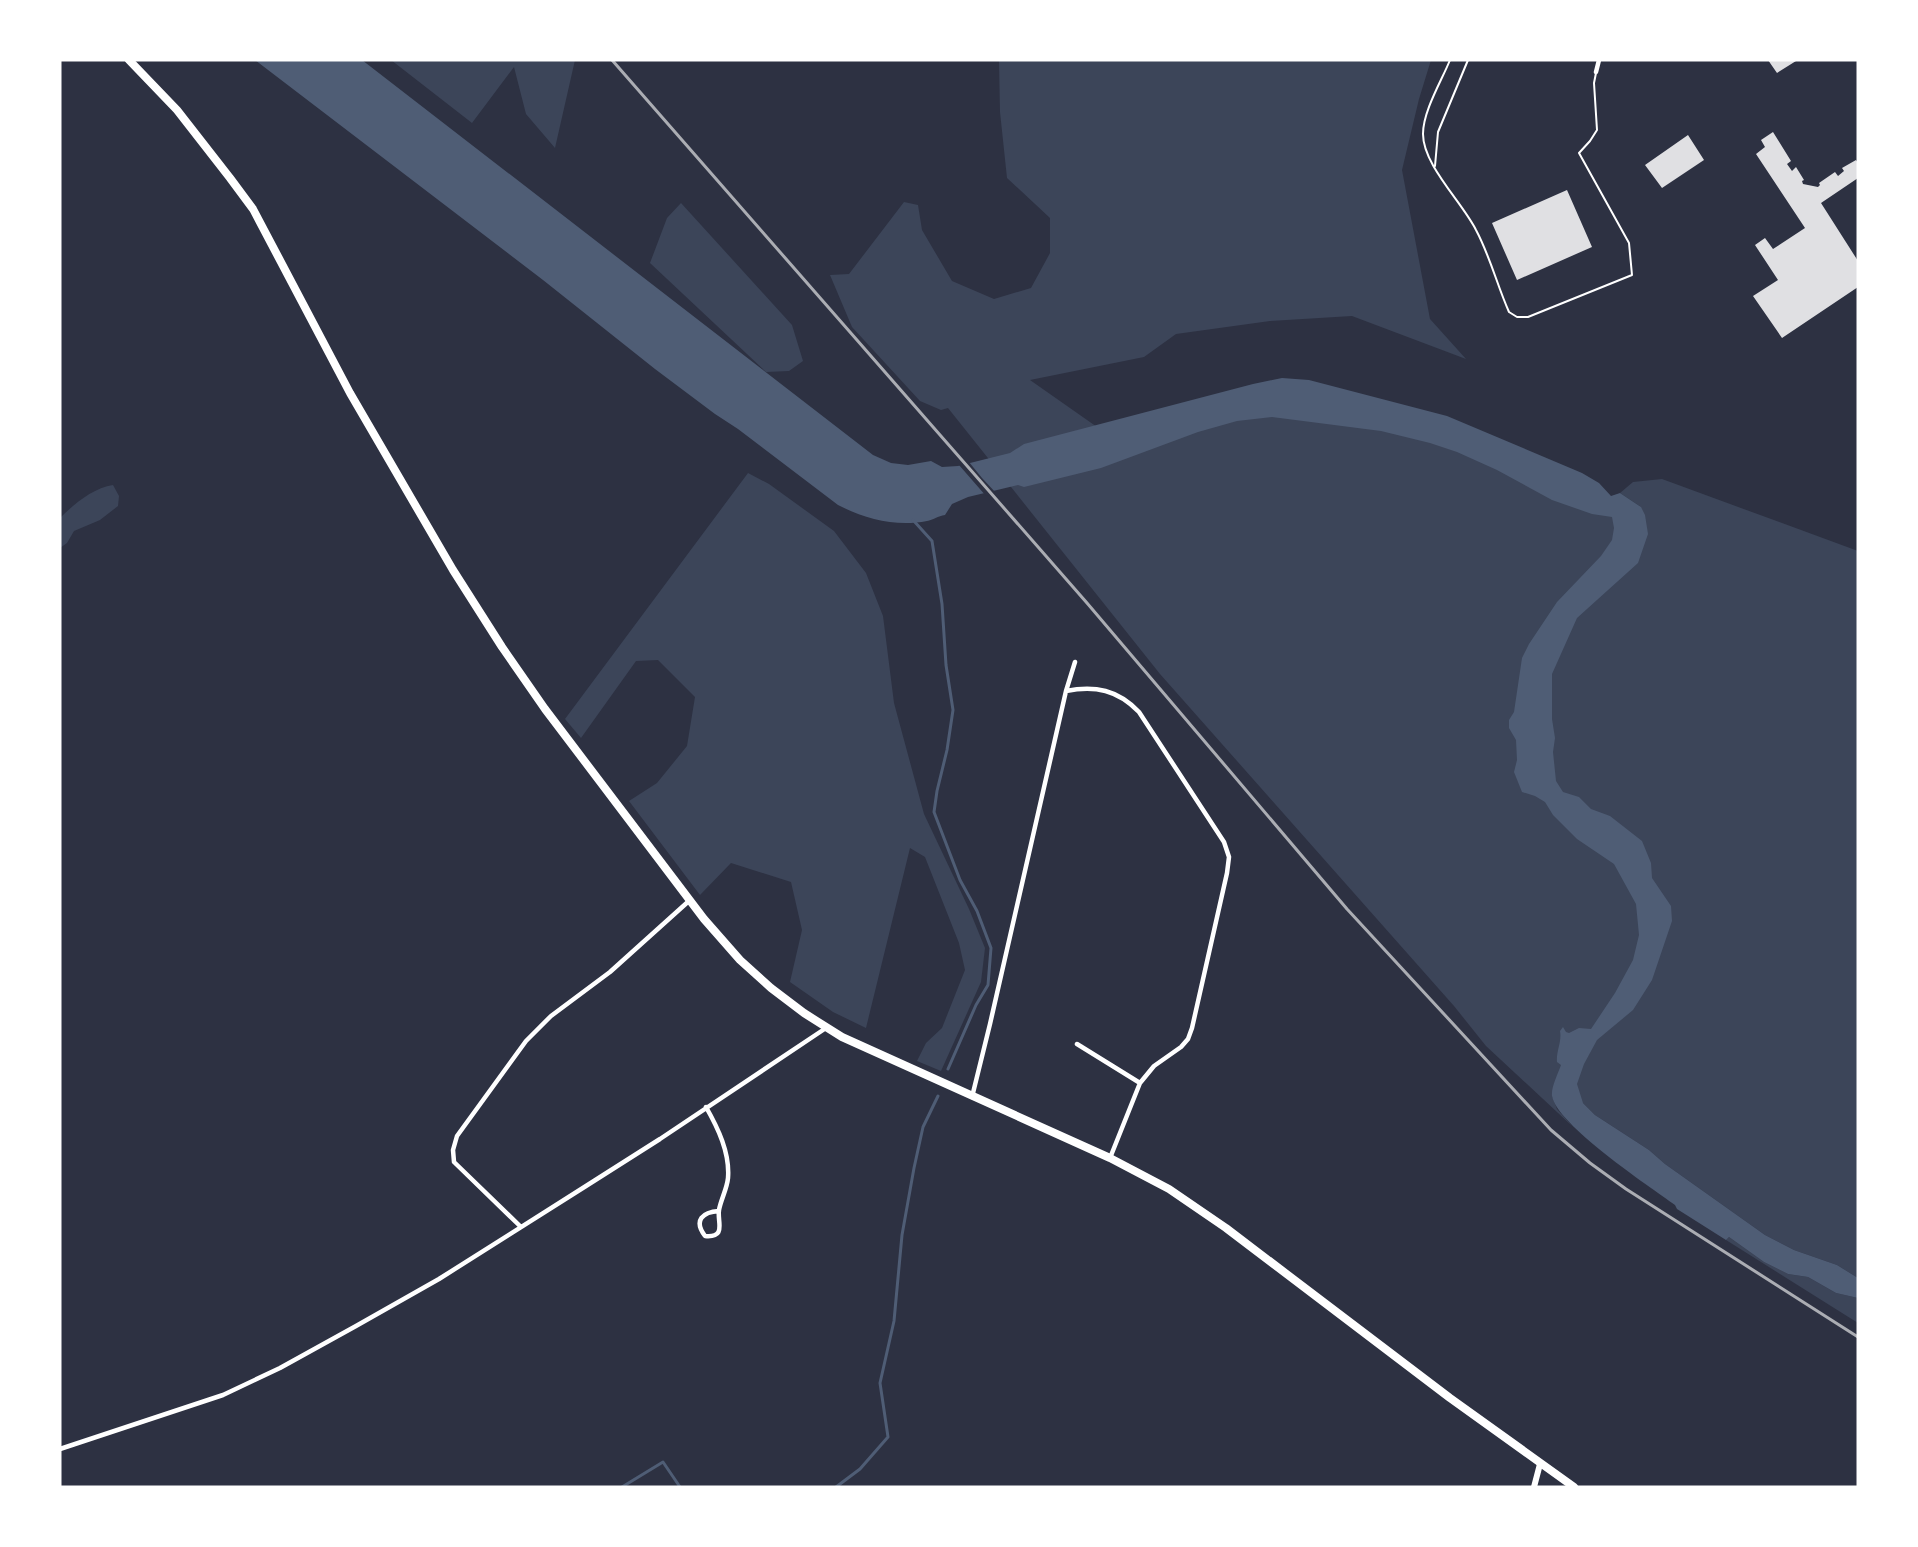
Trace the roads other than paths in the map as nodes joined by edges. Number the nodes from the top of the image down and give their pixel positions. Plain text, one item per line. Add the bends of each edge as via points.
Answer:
1 (129, 60) edge
2 (1450, 60) edge
3 (1468, 60) edge
4 (1599, 60) edge
5 (1596, 72) joint
6 (1435, 166) junction
7 (1075, 662) dead end
8 (1066, 692) junction
9 (690, 900) junction
10 (826, 1028) junction
11 (1077, 1044) dead end
12 (1140, 1083) junction
13 (972, 1097) junction
14 (706, 1107) junction
15 (1110, 1158) junction
16 (719, 1211) junction
17 (521, 1227) junction
18 (60, 1449) edge
19 (1540, 1464) junction
20 (1534, 1487) edge
21 (1574, 1487) edge

1 - 9 main road via 184,120 252,209 337,371 453,570 545,709
2 - 6 lane via 1423,131 1424,146
3 - 6 lane via 1438,132
4 - 5 street
5 - 6 lane via 1597,130 1579,153 1629,243 1632,275 1528,317 1517,317 1509,312 1476,229
7 - 8 street
8 - 12 street via 1098,689 1129,701 1224,842 1229,856 1188,1039 1154,1066
8 - 13 street
9 - 10 main road via 740,960
9 - 17 street via 610,972 538,1028 457,1136 454,1162
10 - 13 main road
10 - 14 street
11 - 12 street
12 - 15 street
13 - 15 main road
14 - 16 street via 716,1124 728,1163
14 - 17 street
15 - 19 main road via 1169,1190 1226,1228
16 - 16 street via 718,1233 705,1236 700,1230 703,1214
17 - 18 street via 439,1279 280,1368 223,1395
19 - 20 street
19 - 21 main road

